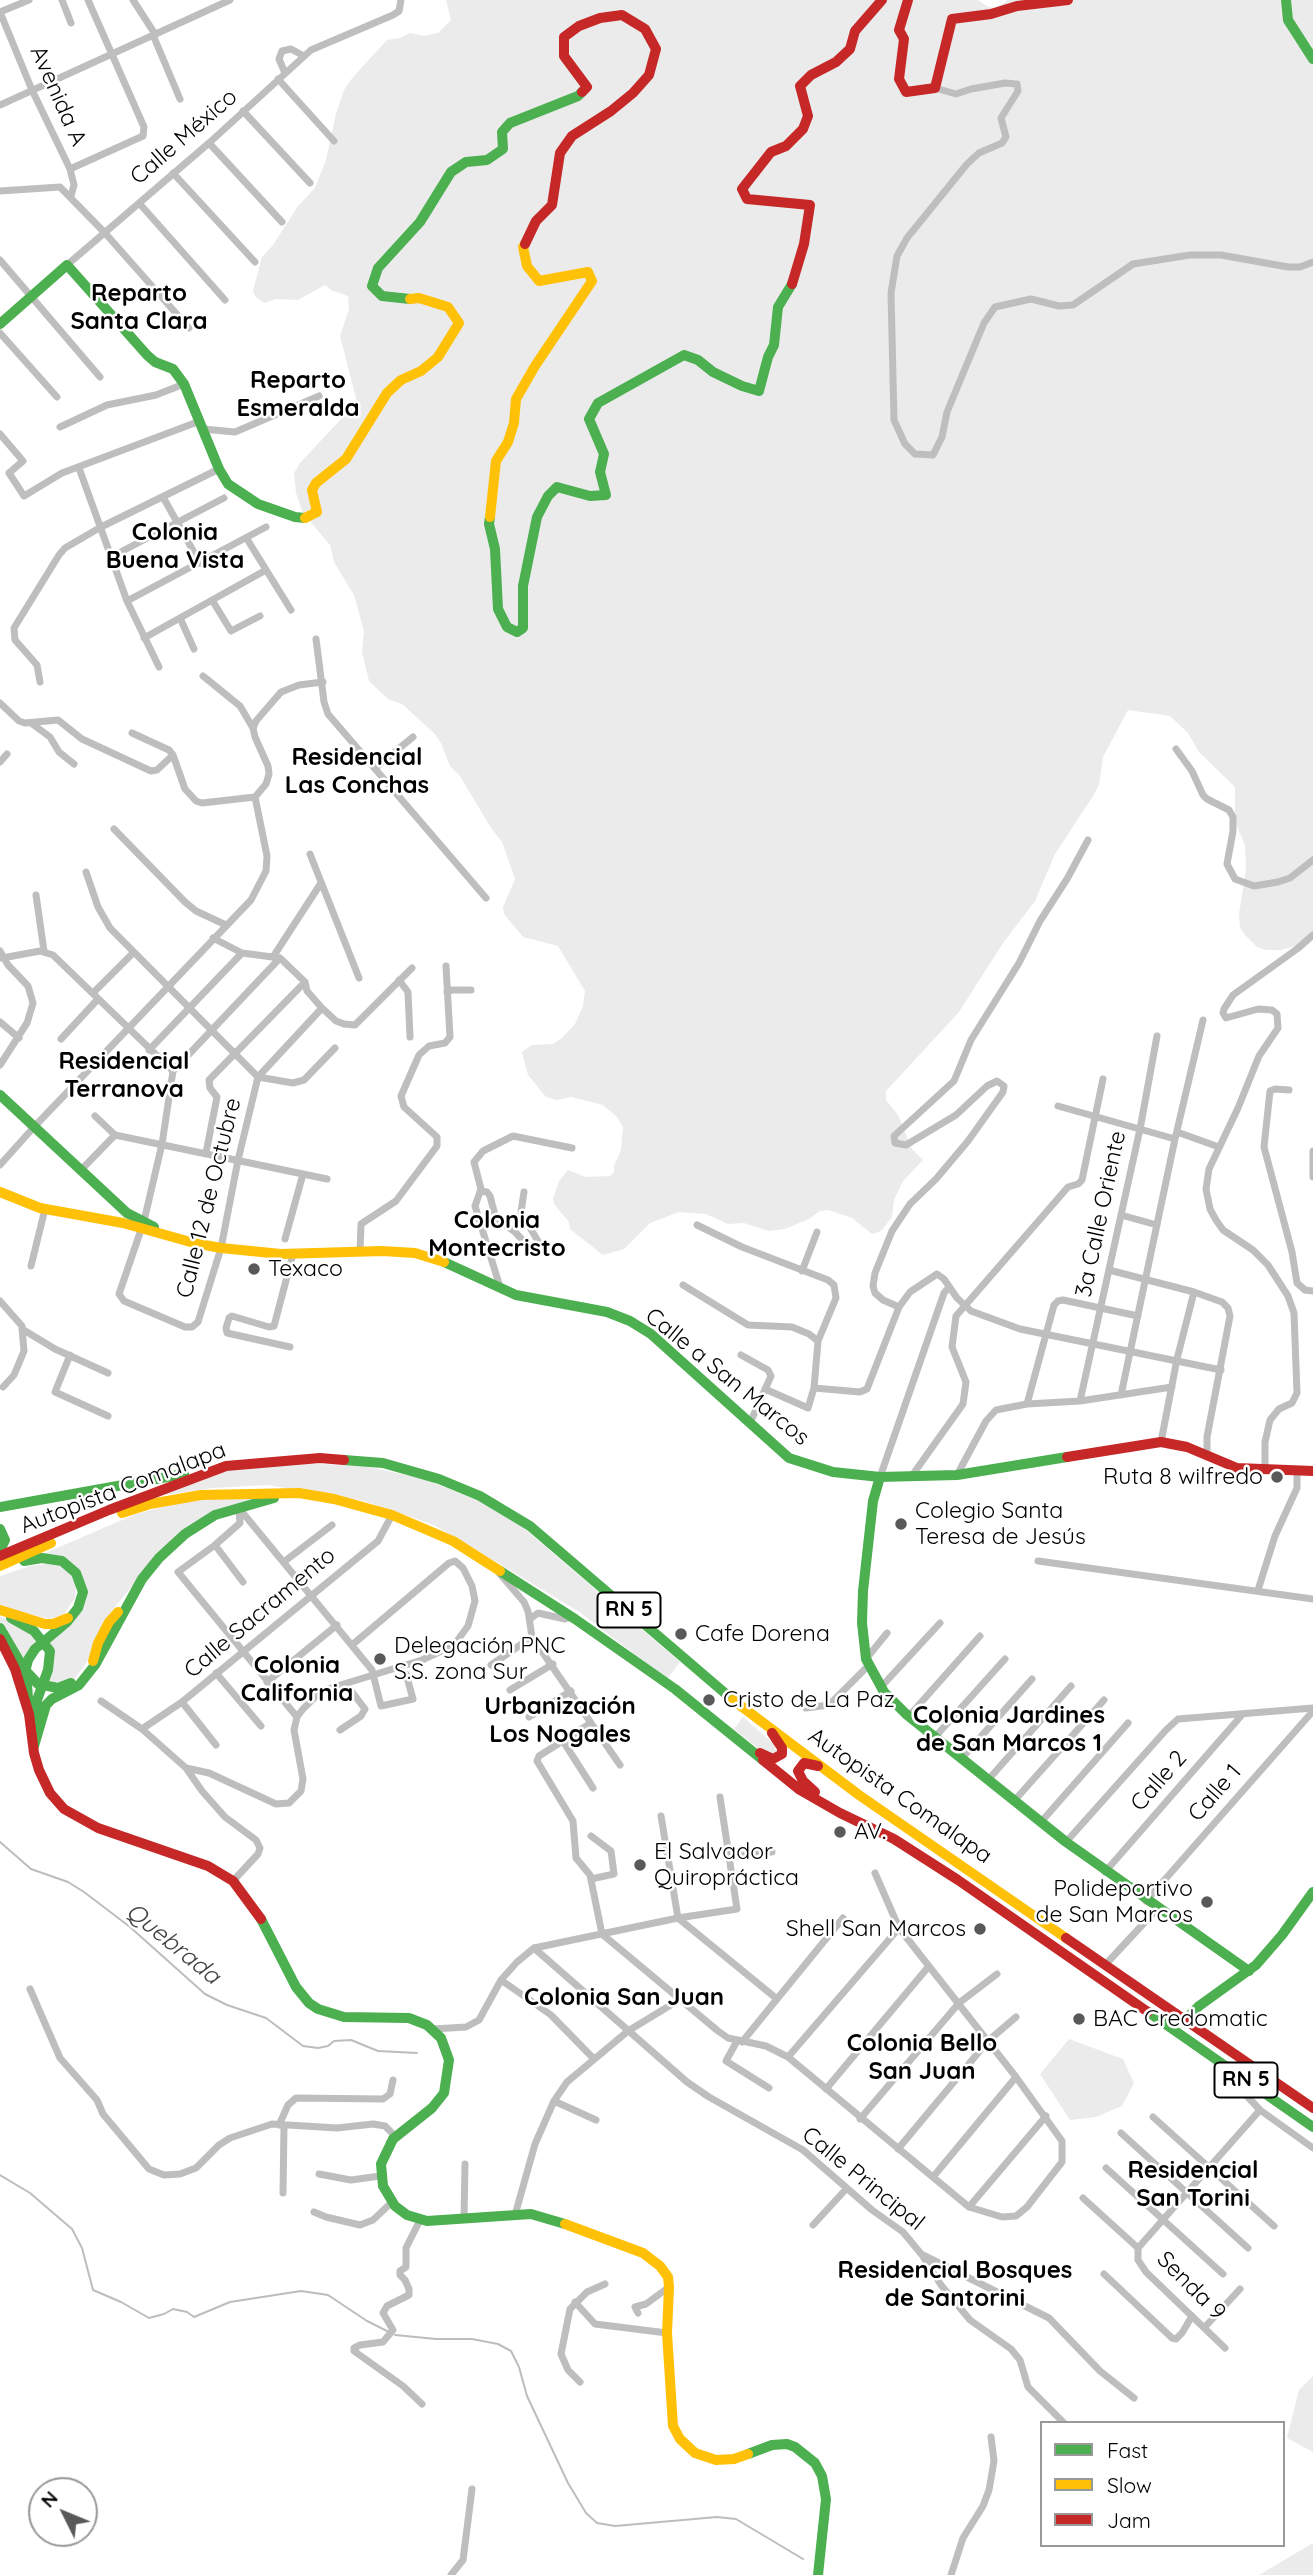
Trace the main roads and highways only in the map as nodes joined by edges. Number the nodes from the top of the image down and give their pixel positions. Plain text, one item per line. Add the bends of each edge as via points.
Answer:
1 (882, 0) edge
2 (908, 0) edge
3 (1068, 0) edge
4 (1286, 0) edge
5 (1313, 59) edge
6 (0, 324) edge
7 (0, 1095) edge
8 (0, 1192) edge
9 (104, 1192) junction
10 (89, 1216) junction
11 (143, 1224) junction
12 (226, 1466) junction
13 (1313, 1471) edge
14 (880, 1477) junction
15 (334, 1499) junction
16 (0, 1507) edge
17 (0, 1529) edge
18 (0, 1550) edge
19 (0, 1556) edge
20 (0, 1568) edge
21 (128, 1604) junction
22 (0, 1611) edge
23 (73, 1613) junction
24 (121, 1617) junction
25 (0, 1628) edge
26 (0, 1639) edge
27 (93, 1661) junction
28 (29, 1713) junction
29 (767, 1726) junction
30 (745, 1744) junction
31 (34, 1750) junction
32 (839, 1779) junction
33 (840, 1813) junction
34 (1313, 1892) edge
35 (1248, 1971) junction
36 (1186, 2019) junction
37 (1313, 2108) edge
38 (1313, 2127) edge
39 (818, 2575) edge

1 - 6 main road, Calle México via 855,31 850,49 800,86 808,116 803,129 786,146 771,152 742,189 747,198 810,205 804,244 790,289 778,307 774,345 759,391 684,355 598,403 589,419 604,454 600,472 606,495 590,496 557,487 548,496 537,517 523,586 523,628 517,632 507,627 498,609 489,524 496,461 508,442 516,399 592,281 588,272 540,281 527,266 523,247 536,221 551,205 559,153 572,136 611,111 649,75 656,49 645,29 622,15 600,18 564,37 564,56 587,87 578,96 510,123 502,132 503,149 451,172 420,222 377,268 372,286 382,296 419,298 448,307 458,323 438,358 387,393 346,459 316,483 312,489 317,512 308,518 258,504 228,484 173,369 147,355 67,265
2 - 3 main road via 899,30 904,39 899,79 906,92 935,88 951,19
4 - 5 main road via 1288,20
7 - 9 main road, Calle a San Marcos
8 - 10 main road via 45,1209
9 - 10 main road via 106,1207
9 - 11 main road, Calle a San Marcos
10 - 11 main road
11 - 14 main road, Calle a San Marcos via 221,1248 293,1254 415,1253 516,1295 592,1308 630,1321 679,1357 789,1458 833,1472
12 - 16 main road
12 - 19 main road, Autopista Comalapa / RN 5
12 - 29 main road, Autopista Comalapa / RN 5 via 302,1458 351,1459 409,1469 480,1496 537,1532
13 - 14 main road, Calle a San Marcos via 1237,1468 1177,1443 1161,1442 957,1475
14 - 35 main road via 873,1501 862,1623 867,1662 881,1688 893,1703 1066,1842
15 - 20 main road, Autopista Comalapa / RN 5 via 285,1492 230,1493 150,1504
15 - 21 main road via 275,1498 209,1518 146,1573
15 - 30 main road, Autopista Comalapa / RN 5 via 392,1515 453,1541 497,1567 675,1689
17 - 18 main road via 5,1540
20 - 23 main road via 42,1558 65,1563 82,1588
21 - 24 main road
21 - 27 main road via 109,1622
22 - 23 main road via 45,1624
22 - 31 main road via 34,1631 48,1647 50,1659 36,1703
23 - 28 main road via 31,1656
24 - 27 main road
24 - 31 main road via 80,1683 46,1705
25 - 27 main road via 24,1669 44,1686 77,1680
26 - 28 main road
28 - 31 main road
29 - 30 main road via 782,1748 778,1758 768,1758
29 - 32 main road, Autopista Comalapa / RN 5
30 - 33 main road, Autopista Comalapa / RN 5 via 780,1776
31 - 39 main road via 45,1783 64,1809 98,1828 208,1866 233,1881 259,1914 292,1982 309,2003 335,2016 409,2018 433,2029 449,2060 444,2093 396,2137 382,2160 380,2176 392,2203 403,2213 420,2220 531,2214 570,2224 646,2255 660,2266 669,2287 673,2426 695,2453 710,2458 727,2460 787,2444 820,2469 826,2499
32 - 33 main road via 809,1763 798,1771 806,1785
32 - 36 main road, Autopista Comalapa / RN 5
33 - 38 main road, Autopista Comalapa / RN 5 via 894,1839 958,1880
34 - 35 main road
35 - 36 main road
36 - 37 main road, Autopista Comalapa / RN 5

